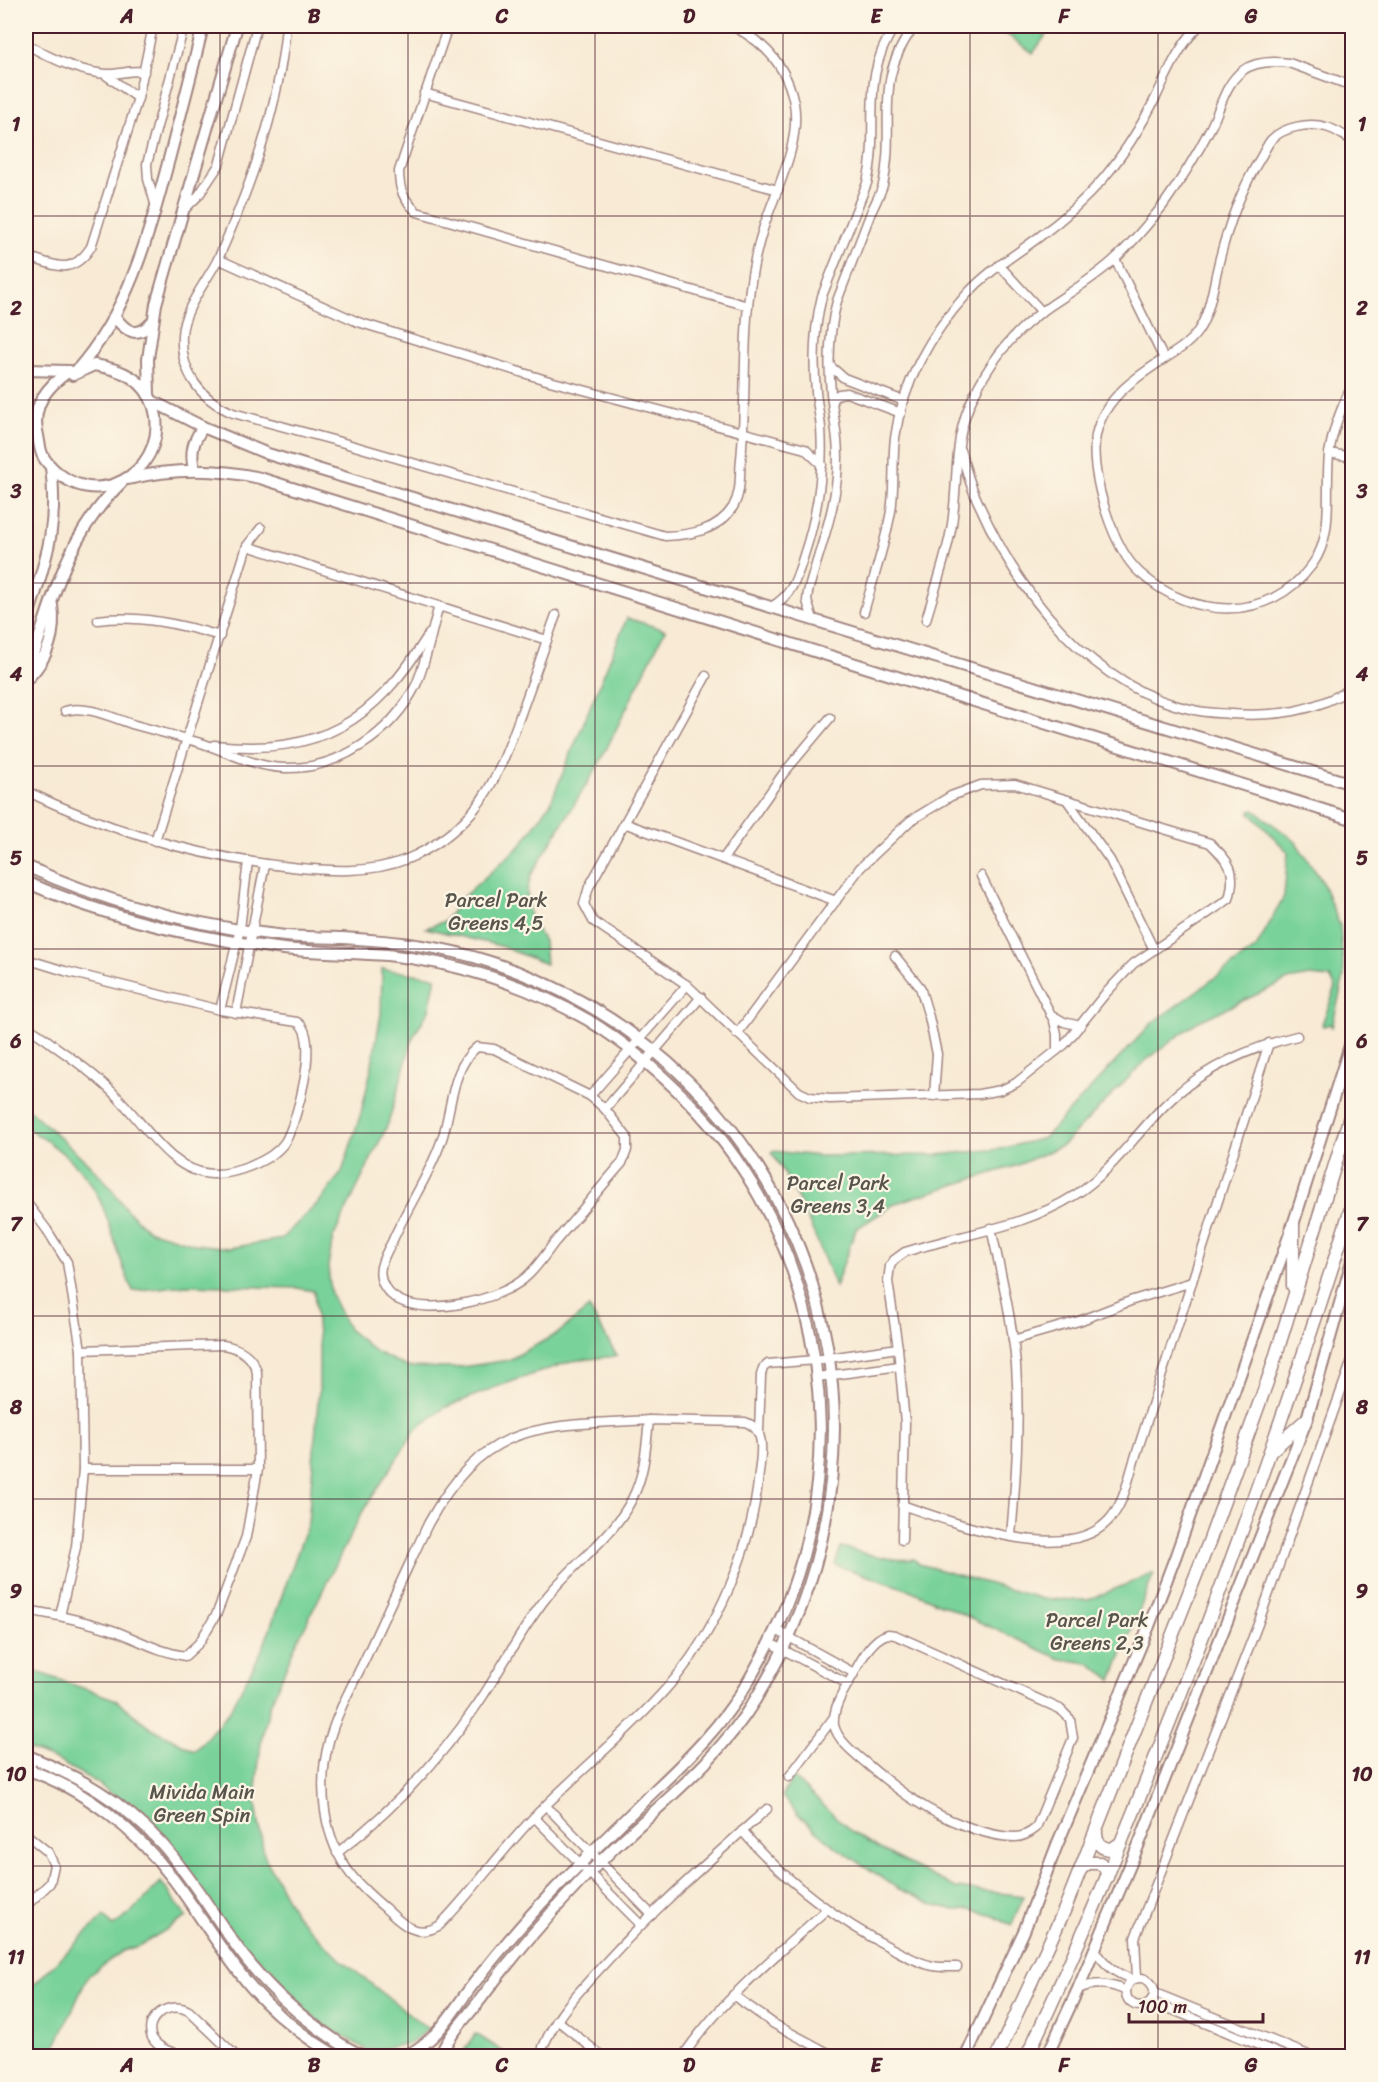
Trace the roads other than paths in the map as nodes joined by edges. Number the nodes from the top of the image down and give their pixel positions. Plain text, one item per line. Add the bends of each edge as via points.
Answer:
1 (153, 26) edge
2 (184, 26) edge
3 (203, 26) edge
4 (237, 26) edge
5 (257, 26) edge
6 (286, 26) edge
7 (448, 26) edge
8 (732, 26) edge
9 (895, 26) edge
10 (915, 26) edge
11 (1199, 26) edge
12 (26, 44) edge
13 (144, 72) junction
14 (104, 74) junction
15 (1353, 86) edge
16 (424, 93) junction
17 (138, 98) junction
18 (1353, 140) edge
19 (778, 190) junction
20 (156, 207) junction
21 (186, 208) junction
22 (851, 221) junction
23 (866, 226) junction
24 (26, 256) edge
25 (218, 259) junction
26 (1115, 259) junction
27 (999, 265) junction
28 (748, 306) junction
29 (1042, 312) junction
30 (115, 317) junction
31 (152, 322) junction
32 (1164, 359) junction
33 (830, 366) junction
34 (26, 370) edge
35 (71, 373) junction
36 (1353, 387) edge
37 (150, 398) junction
38 (832, 399) junction
39 (904, 401) junction
40 (901, 413) junction
41 (203, 427) junction
42 (26, 428) edge
43 (744, 434) junction
44 (39, 440) junction
45 (958, 447) junction
46 (1329, 453) junction
47 (1353, 457) edge
48 (822, 465) junction
49 (51, 467) junction
50 (194, 469) junction
51 (125, 480) junction
52 (261, 528) dead end
53 (248, 546) junction
54 (802, 562) junction
55 (816, 567) junction
56 (52, 602) junction
57 (439, 606) junction
58 (771, 607) junction
59 (28, 610) edge
60 (864, 612) dead end
61 (556, 615) dead end
62 (46, 618) junction
63 (813, 619) junction
64 (926, 620) dead end
65 (98, 621) dead end
66 (431, 631) junction
67 (220, 636) junction
68 (547, 640) junction
69 (26, 674) edge
70 (706, 676) dead end
71 (1353, 688) edge
72 (65, 711) dead end
73 (830, 718) dead end
74 (188, 740) junction
75 (202, 744) junction
76 (1353, 784) edge
77 (26, 791) edge
78 (1066, 800) junction
79 (1353, 819) edge
80 (624, 823) junction
81 (155, 841) junction
82 (723, 859) junction
83 (248, 861) junction
84 (265, 864) junction
85 (26, 866) edge
86 (981, 876) dead end
87 (26, 882) edge
88 (836, 901) junction
89 (240, 929) junction
90 (253, 931) junction
91 (237, 943) junction
92 (250, 945) junction
93 (1154, 950) junction
94 (895, 956) dead end
95 (26, 959) edge
96 (687, 985) junction
97 (701, 998) junction
98 (220, 1010) junction
99 (236, 1013) junction
100 (1050, 1014) junction
101 (1080, 1026) junction
102 (26, 1027) edge
103 (737, 1034) junction
104 (1297, 1036) dead end
105 (1353, 1039) edge
106 (640, 1040) junction
107 (1269, 1043) junction
108 (632, 1049) junction
109 (1057, 1050) junction
110 (650, 1056) junction
111 (590, 1096) junction
112 (934, 1096) junction
113 (605, 1109) junction
114 (1353, 1110) edge
115 (26, 1202) edge
116 (1353, 1205) edge
117 (1293, 1224) junction
118 (991, 1228) junction
119 (1353, 1261) edge
120 (1192, 1282) junction
121 (1293, 1300) junction
122 (1013, 1340) junction
123 (898, 1348) junction
124 (81, 1350) junction
125 (828, 1358) junction
126 (815, 1360) junction
127 (1353, 1360) edge
128 (900, 1366) junction
129 (830, 1376) junction
130 (817, 1377) junction
131 (1306, 1419) junction
132 (649, 1420) junction
133 (759, 1432) junction
134 (1272, 1450) junction
135 (83, 1468) junction
136 (258, 1469) junction
137 (902, 1505) junction
138 (1011, 1536) junction
139 (902, 1540) dead end
140 (26, 1610) edge
141 (60, 1616) junction
142 (776, 1630) junction
143 (789, 1637) junction
144 (770, 1643) junction
145 (783, 1649) junction
146 (854, 1673) junction
147 (848, 1684) junction
148 (834, 1717) junction
149 (29, 1756) edge
150 (27, 1773) edge
151 (789, 1777) dead end
152 (546, 1806) junction
153 (767, 1809) dead end
154 (534, 1817) junction
155 (742, 1831) junction
156 (1096, 1833) junction
157 (26, 1834) edge
158 (1121, 1843) junction
159 (337, 1853) junction
160 (592, 1853) junction
161 (600, 1862) junction
162 (581, 1864) junction
163 (1082, 1868) junction
164 (590, 1873) junction
165 (1107, 1877) junction
166 (26, 1906) edge
167 (827, 1909) junction
168 (652, 1915) junction
169 (641, 1925) junction
170 (1095, 1949) junction
171 (957, 1967) dead end
172 (1135, 1978) junction
173 (1078, 1989) junction
174 (1126, 1991) junction
175 (734, 1995) junction
176 (1153, 1997) junction
177 (557, 2020) junction
178 (543, 2047) dead end
179 (415, 2055) edge
180 (184, 2056) edge
181 (236, 2056) edge
182 (337, 2056) edge
183 (365, 2056) edge
184 (391, 2056) edge
185 (440, 2056) edge
186 (602, 2056) edge
187 (683, 2056) edge
188 (834, 2056) edge
189 (966, 2056) edge
190 (997, 2056) edge
191 (1027, 2056) edge
192 (1047, 2056) edge
193 (1285, 2056) edge
194 (1311, 2056) edge

1 - 13 street
2 - 20 street via 147,164
3 - 20 street
4 - 21 street
5 - 21 street via 219,165
6 - 25 street via 263,145
7 - 16 street
8 - 19 street via 766,48 788,79 796,129
9 - 22 street via 875,70 871,93 871,166
10 - 23 street via 896,54 890,74 887,167
11 - 27 street via 1173,59 1141,125 1103,178 1081,203
12 - 14 street via 64,63
13 - 14 street
13 - 17 street
14 - 17 street
15 - 26 street via 1289,63 1258,64 1240,72 1174,189
16 - 19 street
16 - 28 street via 399,171 401,193 417,212
17 - 24 street via 86,255 73,266 65,267
18 - 32 street via 1312,125 1297,127 1272,140 1249,177 1226,234 1204,320 1191,340
19 - 28 street via 758,246
20 - 30 street
21 - 31 street
22 - 23 street
22 - 48 street via 822,296 815,335
23 - 33 street via 833,316
25 - 43 street via 358,322 546,380
25 - 43 street via 185,319 183,351 197,388 217,406 233,413 665,536 708,529 732,508 740,489
26 - 29 street
26 - 32 street
27 - 29 street
27 - 39 street via 968,293 932,339
28 - 43 street
29 - 45 street via 1013,337 985,373 966,411
30 - 31 street via 134,332
30 - 35 street via 96,347
31 - 37 street via 148,359
32 - 46 street via 1118,393 1103,414 1095,440 1094,466 1115,538 1138,572 1171,596 1210,608 1251,607 1276,598 1297,583 1314,562 1324,538
33 - 38 street
33 - 39 street via 844,378
34 - 35 street
35 - 37 street via 94,365 116,368 135,379
35 - 44 street via 52,383 41,400 35,419
36 - 46 street via 1340,409
37 - 41 street
37 - 51 street via 157,418 152,453
38 - 40 street via 847,393
38 - 55 street via 838,459 836,494
39 - 40 street
40 - 60 street via 890,514
41 - 50 street via 192,447
41 - 58 street via 268,454
42 - 44 street
43 - 48 street via 805,449
44 - 49 street
45 - 64 street via 952,527
45 - 71 street via 977,501 1003,553 1035,601 1109,674 1150,696 1194,711 1241,714 1306,710
46 - 47 street
48 - 54 street via 814,524
49 - 51 street via 66,480 84,486 104,487
49 - 59 street via 52,535
50 - 51 street
50 - 79 street via 260,478
51 - 56 street via 105,498 77,539
52 - 53 street
53 - 57 street
53 - 67 street
54 - 55 street
54 - 58 street via 794,587
55 - 63 street via 807,602
56 - 62 street
56 - 69 street via 54,624 50,645 44,659
57 - 66 street
57 - 68 street
58 - 63 street
59 - 62 street
61 - 68 street
62 - 69 street
63 - 76 street
65 - 67 street via 124,618 171,623
66 - 75 street via 397,682 349,722 311,739 276,746
66 - 75 street via 425,661 405,704 380,731 348,753 307,766 284,768
67 - 74 street
68 - 84 street via 496,775 473,811 444,838 406,860 369,868 322,870
70 - 80 street
72 - 74 street via 91,712
73 - 82 street via 783,774
74 - 75 street
74 - 81 street
77 - 81 street
78 - 88 street via 1015,784 981,785 951,796 910,821 860,868
78 - 93 street via 1110,860
78 - 93 street via 1210,843 1229,862 1234,883 1229,899
80 - 82 street
80 - 96 street via 589,887 584,904 593,921
81 - 83 street
82 - 88 street
83 - 84 street
83 - 89 street
84 - 90 street
85 - 89 street via 103,897
86 - 100 street
87 - 91 street via 128,919
88 - 103 street
89 - 90 street
89 - 91 street
90 - 92 street
90 - 106 street via 386,941 456,952 552,986 609,1017
91 - 92 street
91 - 98 street
92 - 99 street
92 - 108 street via 392,956 462,968 556,1003
93 - 101 street via 1133,964
94 - 112 street via 920,987 929,1017 937,1054
95 - 98 street
96 - 97 street
96 - 106 street
97 - 103 street
97 - 110 street
98 - 99 street
99 - 102 street via 303,1025 307,1049 305,1076 299,1106 284,1143 264,1160 215,1174 198,1173 178,1162 121,1100 79,1063
100 - 101 street
100 - 109 street via 1058,1034
101 - 109 street
103 - 112 street via 789,1084 810,1097 830,1100
104 - 107 street
105 - 117 street
106 - 108 street
106 - 110 street
107 - 118 street via 1229,1060 1185,1087 1096,1180 1073,1196 1029,1218
107 - 120 street
108 - 110 street
108 - 111 street
109 - 112 street via 1016,1083 1001,1090
110 - 113 street
110 - 125 street via 686,1080 719,1114 743,1143 772,1190 806,1265
110 - 126 street via 730,1150 751,1182 791,1266
111 - 113 street
111 - 113 street via 494,1049 477,1047 468,1054 461,1066 441,1140 381,1266 383,1286 400,1301 444,1307 493,1295 524,1279 622,1163 627,1137
114 - 121 main road
115 - 124 street via 67,1262
116 - 134 main road
117 - 121 main road
117 - 189 street via 1149,1626 1024,1931
118 - 122 street
118 - 123 street via 905,1252 894,1260 888,1281
119 - 131 street
120 - 122 street
120 - 138 street via 1113,1516 1102,1527 1074,1539 1048,1542
121 - 156 main road via 1220,1511
122 - 138 street via 1017,1428
123 - 125 street
123 - 128 street
124 - 135 street
124 - 136 street via 223,1345 247,1354 257,1372
125 - 126 street
125 - 129 street
126 - 130 street
126 - 133 street via 775,1362 763,1368
127 - 172 street via 1254,1634 1135,1938
128 - 129 street
128 - 137 street via 905,1423
129 - 130 street
129 - 143 street via 833,1457 826,1518 812,1577
130 - 142 street via 820,1428 816,1493 808,1540
131 - 134 main road
131 - 170 street
132 - 133 street via 745,1422
132 - 159 street via 643,1473 620,1520 547,1596 477,1705 438,1757 387,1812
132 - 159 street via 554,1426 520,1434 482,1454 451,1488 428,1524 329,1742 324,1774 325,1807
133 - 152 street via 760,1464 752,1520 710,1627 666,1689
134 - 158 main road via 1204,1636
135 - 136 street
135 - 141 street via 76,1548
136 - 141 street via 246,1537 217,1613 199,1643 185,1656
137 - 138 street
137 - 139 street
140 - 141 street
142 - 143 street
142 - 144 street
143 - 145 street
143 - 146 street
144 - 145 street
144 - 160 street via 712,1732
145 - 147 street
145 - 161 street via 754,1702 720,1746
146 - 147 street
146 - 148 street via 881,1636 895,1635 1060,1709 1070,1719 1073,1738 1036,1828 1016,1837 986,1832 918,1803 888,1782 840,1738 834,1728
147 - 148 street
148 - 151 street
149 - 150 street
149 - 183 street via 93,1786 130,1813 174,1858 271,1989 341,2044
150 - 182 street via 70,1788 124,1826 161,1864 260,1997 296,2030
152 - 154 street
152 - 160 street
153 - 155 street
154 - 159 street via 444,1921 429,1931 417,1931 402,1924 359,1884
154 - 162 street
155 - 167 street via 784,1876
155 - 168 street
156 - 158 main road via 1102,1847 1112,1849
156 - 163 main road
157 - 166 street via 48,1852 54,1865 50,1883
158 - 165 main road
160 - 161 street
160 - 162 street
161 - 164 street
161 - 168 street
162 - 164 street
162 - 179 street via 519,1929 434,2037
163 - 165 main road via 1088,1863 1100,1863
163 - 190 main road
164 - 169 street
164 - 185 street via 492,1984
165 - 191 main road
167 - 171 street via 915,1960
167 - 175 street
168 - 169 street
169 - 177 street
170 - 172 street via 1111,1969
170 - 173 street
172 - 174 street
172 - 176 street via 1149,1981
173 - 174 street via 1104,1984
173 - 192 street
174 - 176 street via 1135,2005 1144,2006
175 - 187 street
175 - 188 street via 774,2024
176 - 193 street
176 - 194 street
177 - 178 street
177 - 186 street
179 - 184 street
180 - 181 street via 161,2047 152,2035 153,2020 166,2008 189,2011

